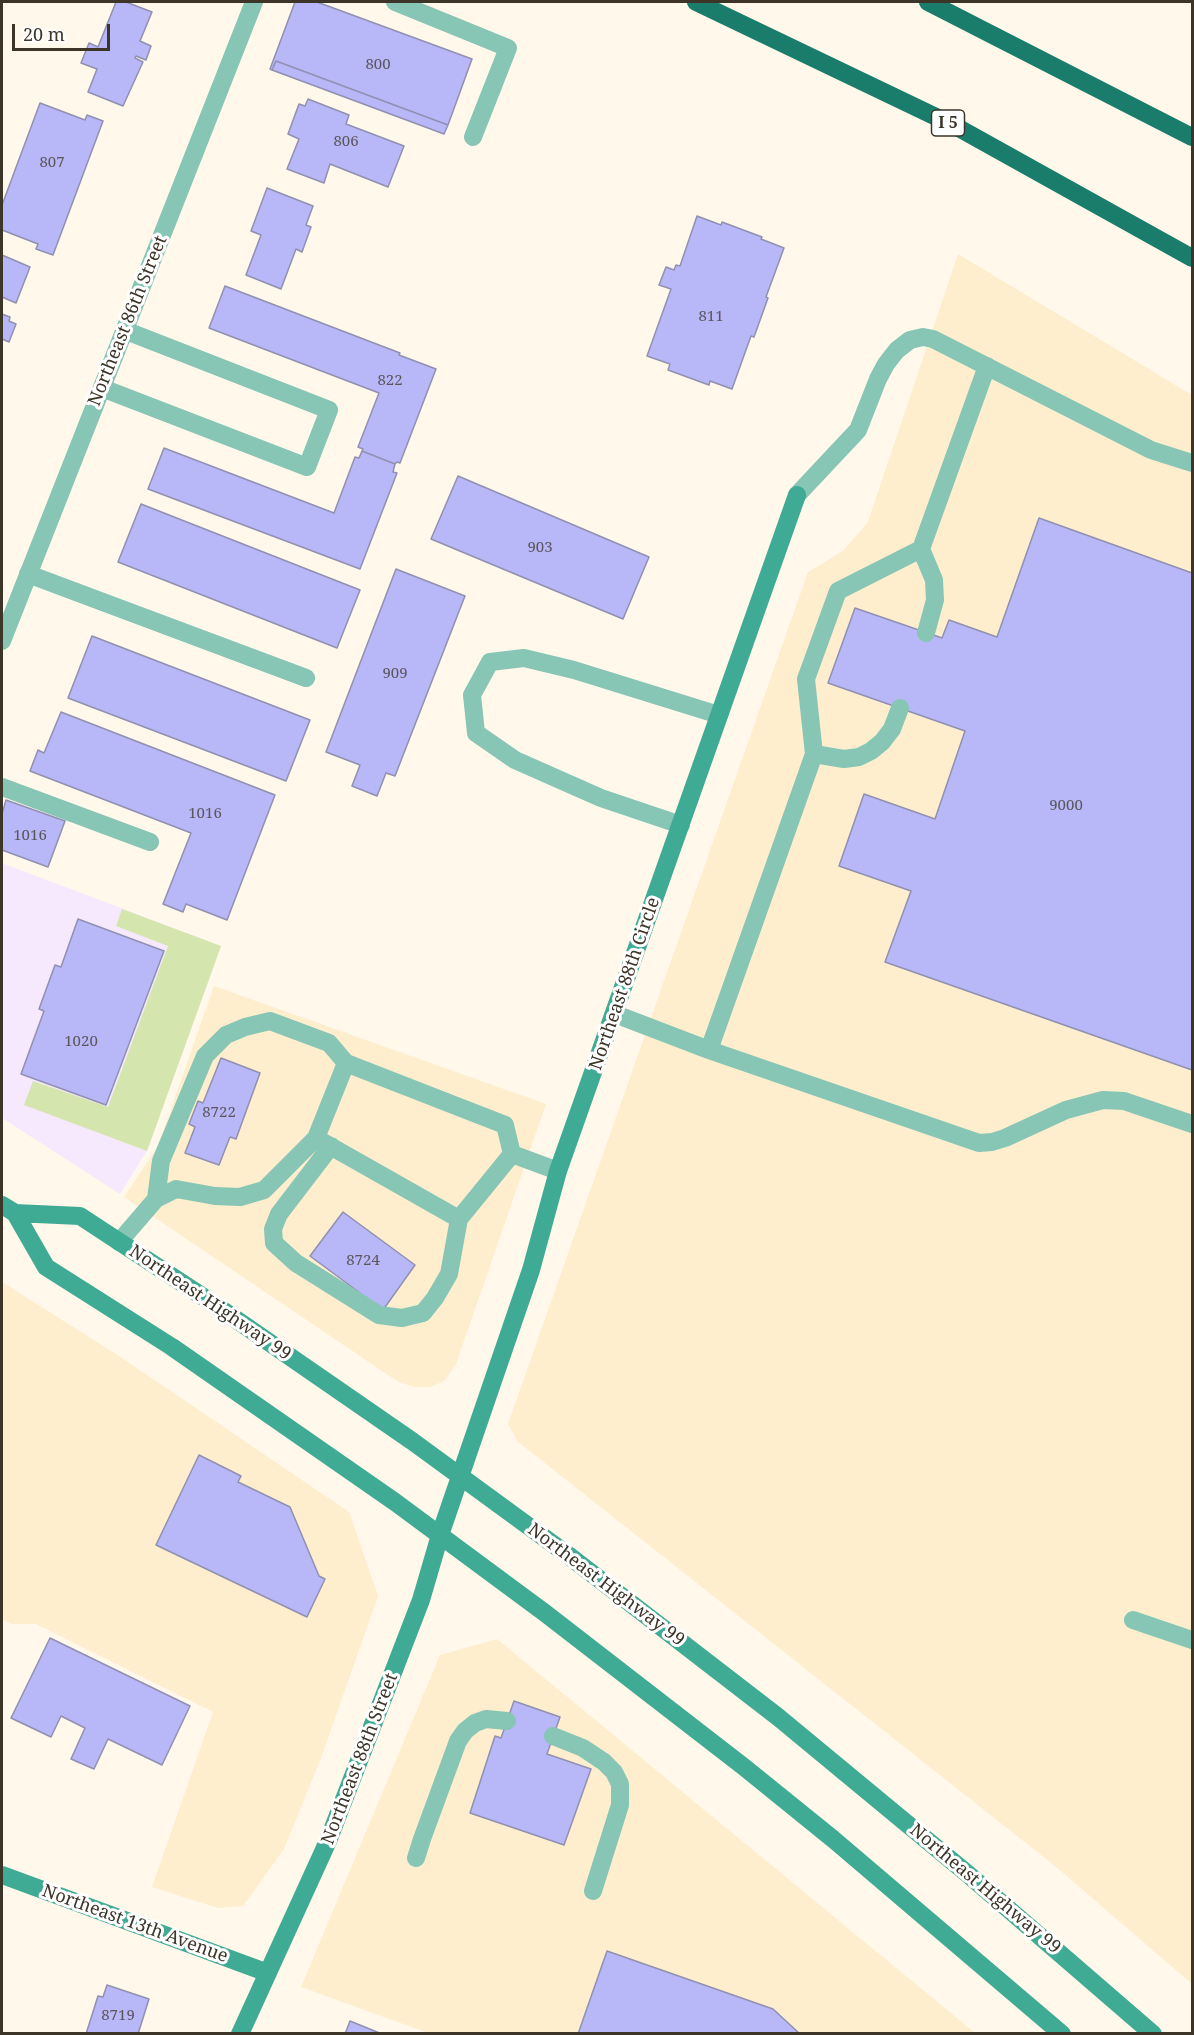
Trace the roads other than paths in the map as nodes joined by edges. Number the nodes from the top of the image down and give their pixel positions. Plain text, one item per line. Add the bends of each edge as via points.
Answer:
1 (254, 2) edge
2 (395, 2) edge
3 (696, 2) edge
4 (928, 2) edge
5 (473, 137) dead end
6 (1192, 137) edge
7 (1192, 258) edge
8 (124, 330) junction
9 (987, 366) junction
10 (102, 388) junction
11 (1192, 463) edge
12 (797, 495) joint
13 (921, 549) junction
14 (28, 574) junction
15 (927, 633) dead end
16 (2, 641) edge
17 (306, 678) dead end
18 (900, 708) dead end
19 (719, 715) junction
20 (814, 754) junction
21 (2, 787) edge
22 (681, 825) junction
23 (150, 842) dead end
24 (615, 1014) junction
25 (709, 1050) junction
26 (346, 1063) junction
27 (1192, 1124) edge
28 (324, 1142) junction
29 (512, 1154) junction
30 (558, 1171) junction
31 (156, 1198) junction
32 (8, 1209) edge
33 (459, 1219) junction
34 (119, 1242) junction
35 (460, 1477) junction
36 (440, 1535) junction
37 (1133, 1620) dead end
38 (1192, 1640) edge
39 (507, 1721) dead end
40 (554, 1736) dead end
41 (416, 1858) dead end
42 (2, 1875) edge
43 (592, 1891) dead end
44 (268, 1973) junction
45 (240, 2034) edge
46 (1062, 2034) edge
47 (1153, 2034) edge

1 - 8 street, Northeast 86th Street
2 - 5 street via 508,48
3 - 7 highway, I 5 via 955,126
4 - 6 highway
8 - 10 street, Northeast 86th Street
8 - 10 street via 329,410 307,467
9 - 11 street via 1150,450
9 - 12 street via 933,339 910,340 886,364 858,430
9 - 13 street
10 - 14 street, Northeast 86th Street
12 - 19 main road, Northeast 88th Circle
13 - 15 street via 934,580 935,600
13 - 20 street via 837,591 806,679
14 - 16 street, Northeast 86th Street
14 - 17 street
18 - 20 street via 892,729 871,751 844,759
19 - 22 main road, Northeast 88th Circle
19 - 22 street via 524,658 490,662 472,695 476,733 515,760 601,798
20 - 25 street
21 - 23 street
22 - 24 main road, Northeast 88th Circle
24 - 25 street
24 - 30 main road, Northeast 88th Circle
25 - 27 street via 979,1143 1005,1138 1066,1110 1103,1100 1124,1101
26 - 28 street
26 - 29 street via 505,1125
26 - 31 street via 329,1043 270,1021 226,1035 205,1056 161,1161
28 - 31 street via 264,1190 240,1197 176,1189
28 - 33 street
28 - 33 street via 279,1214 273,1229 274,1243 296,1263 379,1314 402,1318 423,1313 449,1274
29 - 30 street
29 - 33 street
30 - 35 main road, Northeast 88th Circle via 531,1270
31 - 34 street
32 - 34 main road, Northeast Highway 99 via 80,1216
32 - 36 main road, Northeast Highway 99 via 46,1267 172,1347
34 - 35 main road, Northeast Highway 99
35 - 36 main road, Northeast 88th Street
35 - 47 main road, Northeast Highway 99 via 778,1717
36 - 44 main road, Northeast 88th Street via 421,1599 328,1841
36 - 46 main road, Northeast Highway 99 via 744,1767
37 - 38 street
39 - 41 street via 486,1719 475,1723 458,1741
40 - 43 street via 604,1762 620,1784 620,1805
42 - 44 main road, Northeast 13th Avenue
44 - 45 main road, Northeast 88th Street

